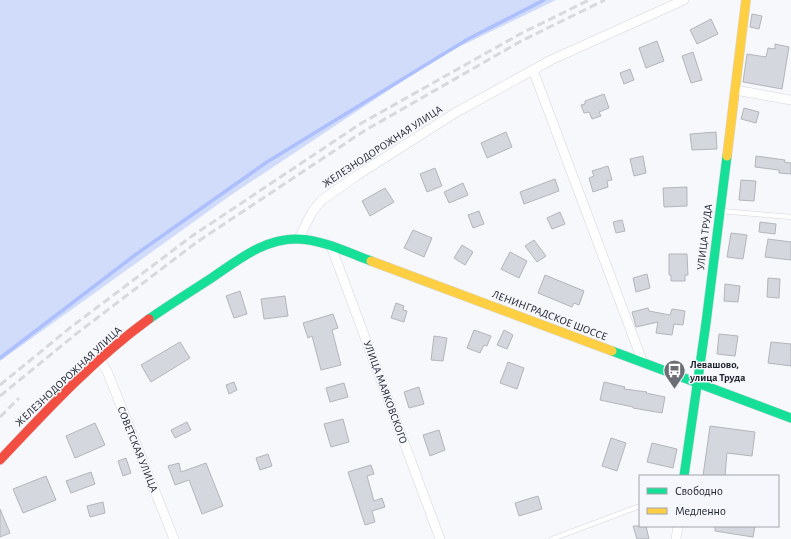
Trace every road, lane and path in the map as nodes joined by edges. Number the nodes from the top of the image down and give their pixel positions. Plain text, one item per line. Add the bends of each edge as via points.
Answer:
1 (684, 0) edge
2 (746, 0) edge
3 (533, 70) junction
4 (735, 90) junction
5 (791, 100) edge
6 (720, 211) junction
7 (791, 217) edge
8 (299, 238) junction
9 (331, 246) junction
10 (100, 360) junction
11 (643, 363) junction
12 (697, 383) junction
13 (776, 412) junction
14 (791, 414) edge
15 (791, 418) edge
16 (0, 460) edge
17 (684, 475) edge
18 (639, 506) edge
19 (678, 527) edge
20 (174, 539) edge
21 (440, 539) edge
22 (552, 539) edge
23 (676, 539) edge

1 - 3 street, ЖЕЛЕЗНОДОРОЖНАЯ УЛИЦА
2 - 4 street, УЛИЦА ТРУДА
3 - 8 street, ЖЕЛЕЗНОДОРОЖНАЯ УЛИЦА via 455,113 322,200 304,225
3 - 11 street
4 - 5 street
4 - 6 street, УЛИЦА ТРУДА
6 - 7 lane
6 - 12 street, УЛИЦА ТРУДА
8 - 9 street, ЛЕНИНГРАДСКОЕ ШОССЕ
8 - 10 street, ЖЕЛЕЗНОДОРОЖНАЯ УЛИЦА via 276,241 251,252 165,308
9 - 11 street, ЛЕНИНГРАДСКОЕ ШОССЕ
9 - 21 street, УЛИЦА МАЯКОВСКОГО
10 - 16 street, ЖЕЛЕЗНОДОРОЖНАЯ УЛИЦА via 44,412
10 - 20 street, СОВЕТСКАЯ УЛИЦА via 107,371
11 - 12 street, ЛЕНИНГРАДСКОЕ ШОССЕ
12 - 13 street, ЛЕНИНГРАДСКОЕ ШОССЕ
12 - 17 street, УЛИЦА ТРУДА
13 - 14 street
13 - 15 street, ЛЕНИНГРАДСКОЕ ШОССЕ
18 - 22 lane
19 - 23 street

